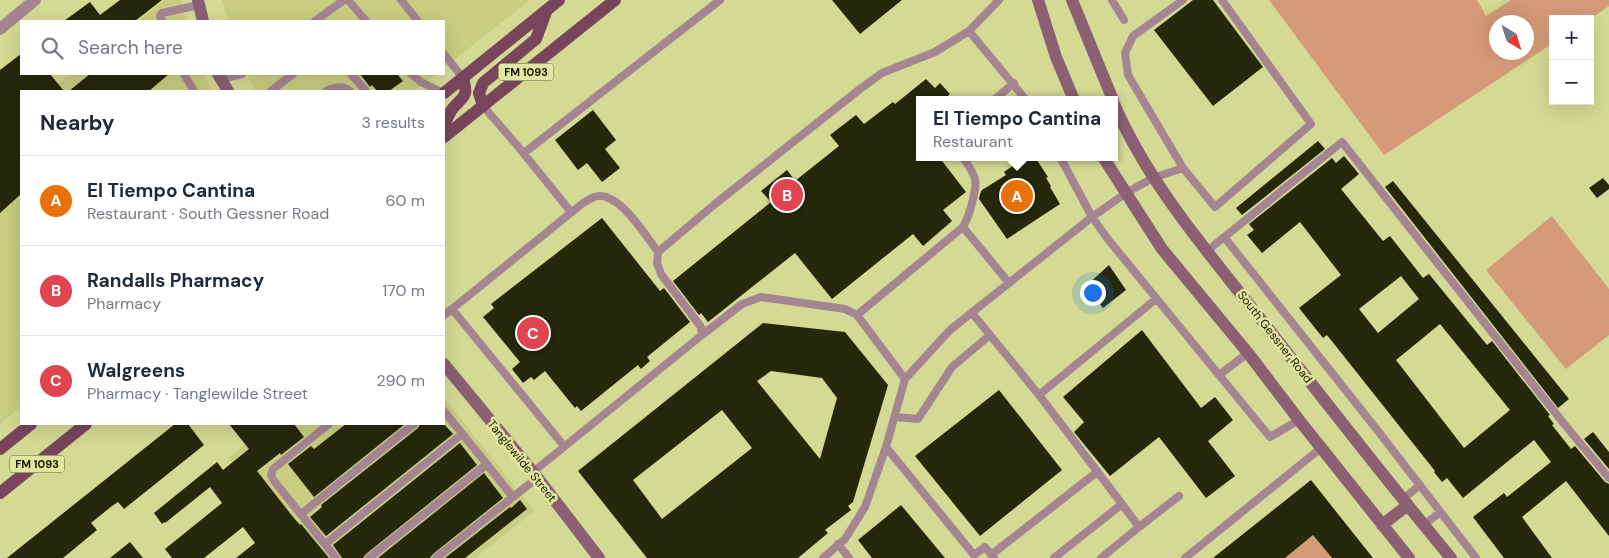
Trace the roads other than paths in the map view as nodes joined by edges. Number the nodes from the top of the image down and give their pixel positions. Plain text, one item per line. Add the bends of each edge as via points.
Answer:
1 (35, 0) edge
2 (344, 0) edge
3 (348, 0) edge
4 (401, 0) edge
5 (559, 0) edge
6 (615, 0) edge
7 (720, 0) edge
8 (999, 0) edge
9 (1038, 0) edge
10 (1072, 0) edge
11 (1112, 0) edge
12 (1183, 0) edge
13 (1222, 0) edge
14 (198, 2) edge
15 (547, 10) junction
16 (162, 20) edge
17 (203, 20) edge
18 (317, 20) edge
19 (365, 20) edge
20 (417, 20) edge
21 (1124, 20) dead end
22 (0, 29) edge
23 (969, 32) junction
24 (445, 55) edge
25 (185, 75) edge
26 (292, 75) edge
27 (353, 75) edge
28 (412, 75) edge
29 (219, 76) edge
30 (463, 78) junction
31 (1014, 83) junction
32 (193, 90) edge
33 (227, 90) edge
34 (272, 90) edge
35 (328, 90) edge
36 (349, 90) edge
37 (365, 90) edge
38 (437, 90) edge
39 (445, 92) edge
40 (999, 96) edge
41 (1023, 96) edge
42 (1072, 96) edge
43 (1111, 96) edge
44 (482, 106) junction
45 (1118, 113) edge
46 (445, 123) edge
47 (445, 136) edge
48 (524, 153) junction
49 (965, 161) edge
50 (1062, 161) edge
51 (1105, 161) edge
52 (1183, 168) junction
53 (1153, 178) junction
54 (1126, 194) junction
55 (571, 212) junction
56 (1092, 216) junction
57 (964, 227) junction
58 (1225, 238) junction
59 (1212, 248) junction
60 (658, 252) junction
61 (1009, 283) junction
62 (1156, 298) junction
63 (452, 309) junction
64 (972, 313) junction
65 (445, 314) edge
66 (858, 315) junction
67 (702, 335) junction
68 (990, 336) junction
69 (1248, 353) junction
70 (445, 365) edge
71 (1219, 375) junction
72 (905, 378) junction
73 (1039, 395) junction
74 (445, 412) edge
75 (895, 417) junction
76 (1299, 420) junction
77 (30, 425) edge
78 (85, 425) edge
79 (328, 425) edge
80 (413, 425) edge
81 (462, 434) junction
82 (564, 446) junction
83 (886, 447) junction
84 (1321, 448) junction
85 (0, 449) edge
86 (487, 464) junction
87 (1097, 472) junction
88 (535, 475) junction
89 (1609, 478) edge
90 (1420, 485) junction
91 (0, 494) edge
92 (1179, 496) dead end
93 (513, 497) junction
94 (1405, 502) junction
95 (1122, 504) junction
96 (1440, 512) junction
97 (301, 514) junction
98 (1424, 525) junction
99 (1382, 526) junction
100 (1139, 527) junction
101 (325, 544) junction
102 (838, 544) junction
103 (993, 556) edge
104 (336, 558) edge
105 (369, 558) edge
106 (436, 558) edge
107 (599, 558) edge
108 (823, 558) edge
109 (849, 558) edge
110 (1054, 558) edge
111 (1101, 558) edge
112 (1185, 558) edge
113 (1409, 558) edge
114 (1451, 558) edge
115 (1476, 558) edge

1 - 22 street
2 - 18 lane
3 - 19 lane
4 - 20 lane
5 - 15 main road, FM 1093
6 - 44 main road, FM 1093
7 - 48 lane
8 - 23 lane
9 - 42 main road
10 - 43 main road
11 - 21 lane
12 - 52 lane via 1133,36 1124,53 1128,76
13 - 52 lane via 1312,124 1215,207
14 - 16 lane via 162,13
14 - 17 main road
15 - 30 main road, FM 1093
15 - 44 main road via 536,39 483,83 479,93
23 - 31 lane
23 - 60 lane via 935,52 882,74 860,89
24 - 30 lane
25 - 32 lane
26 - 34 lane
27 - 37 lane
28 - 38 lane
29 - 33 main road
30 - 39 main road, FM 1093
30 - 46 main road via 466,95 453,108
31 - 40 lane
31 - 41 lane
35 - 36 lane via 340,87
44 - 47 main road, FM 1093
44 - 48 lane
45 - 53 main road, South Gessner Road
48 - 55 lane
49 - 57 lane via 975,181
50 - 56 lane
51 - 54 main road
52 - 53 lane
53 - 54 lane
53 - 59 main road, South Gessner Road
54 - 56 lane
54 - 69 main road via 1162,249
55 - 60 lane via 599,195 610,198 622,206
55 - 63 lane
56 - 61 lane
56 - 62 lane
57 - 61 lane
57 - 66 lane
58 - 59 lane
58 - 89 lane via 1342,142
58 - 90 lane
59 - 94 main road, South Gessner Road
60 - 67 lane via 657,264 661,274 702,327
61 - 64 lane
62 - 71 lane
62 - 73 lane
63 - 65 lane
63 - 82 lane
64 - 68 lane
64 - 72 lane via 950,330
66 - 67 lane via 845,310 761,297 742,304
66 - 72 lane
67 - 82 lane
68 - 73 lane
68 - 75 lane via 952,367 918,419
69 - 71 lane
69 - 76 main road
70 - 88 main road, Tanglewilde Street
71 - 76 lane via 1270,437
72 - 75 lane
73 - 87 lane
74 - 81 lane
75 - 83 lane
76 - 84 main road
77 - 85 main road, FM 1093
78 - 91 main road, FM 1093
79 - 97 lane via 273,468 271,475 274,481
80 - 97 lane
81 - 86 lane
81 - 101 lane
82 - 88 lane
83 - 102 lane via 865,507 845,539
83 - 103 lane via 974,556 985,547
84 - 99 main road
84 - 112 lane
86 - 93 lane
86 - 105 lane
87 - 95 lane
87 - 103 lane
88 - 93 lane
88 - 107 main road, Tanglewilde Street
90 - 94 lane
90 - 96 lane
92 - 100 lane
93 - 106 lane
94 - 98 main road, South Gessner Road
94 - 99 main road
95 - 100 lane
95 - 110 lane
96 - 98 lane
96 - 115 lane
97 - 101 lane
98 - 114 main road, South Gessner Road
99 - 113 main road
100 - 111 lane
101 - 104 lane
102 - 108 lane
102 - 109 lane

